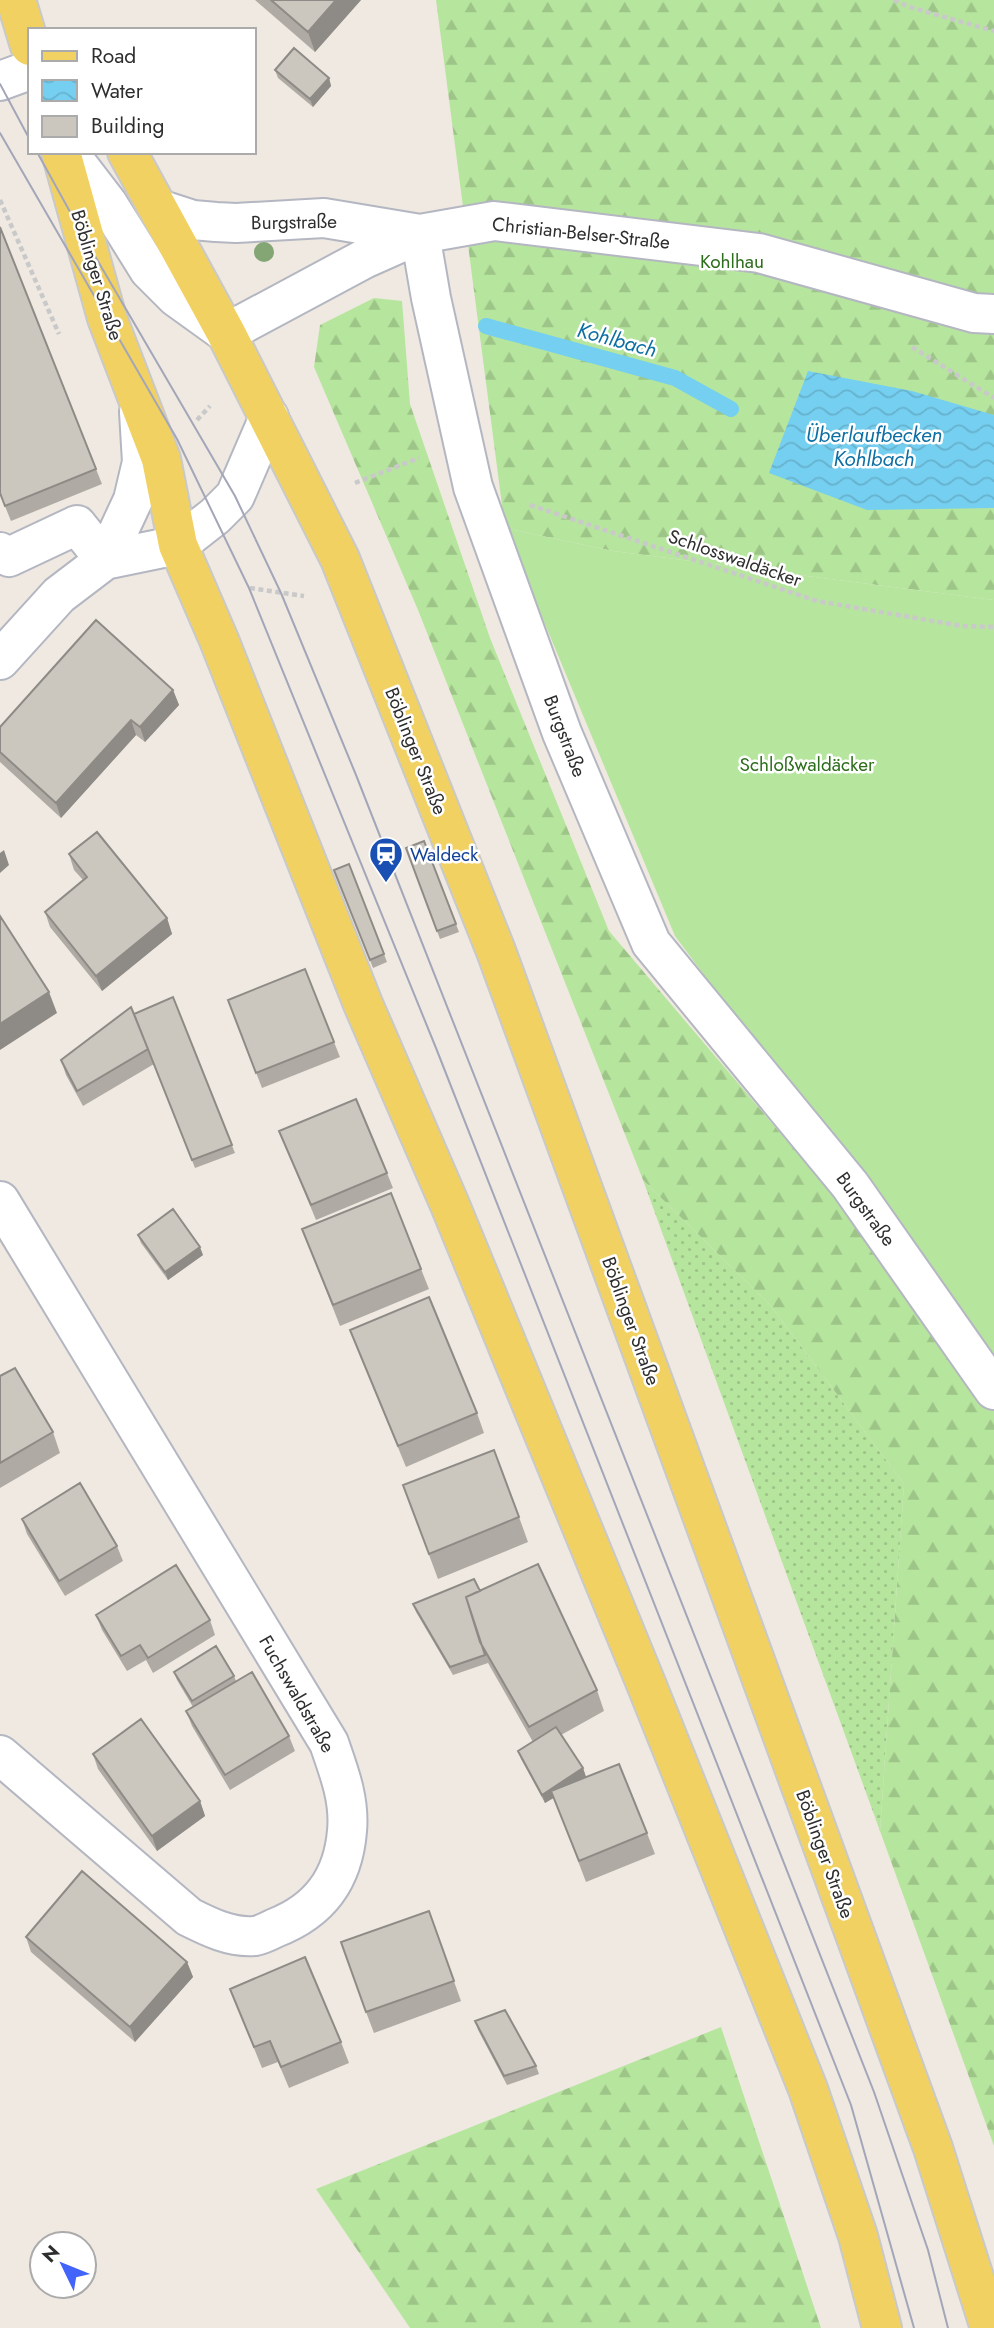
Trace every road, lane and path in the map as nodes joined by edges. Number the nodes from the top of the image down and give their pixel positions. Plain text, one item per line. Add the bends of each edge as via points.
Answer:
1 (16, 0) edge
2 (23, 0) edge
3 (894, 0) edge
4 (44, 28) edge
5 (994, 32) edge
6 (28, 39) edge
7 (28, 71) edge
8 (0, 82) edge
9 (62, 154) edge
10 (70, 154) edge
11 (128, 154) edge
12 (0, 200) edge
13 (159, 209) junction
14 (420, 234) junction
15 (994, 314) edge
16 (226, 333) junction
17 (60, 337) dead end
18 (138, 396) junction
19 (268, 417) junction
20 (463, 441) junction
21 (347, 486) dead end
22 (473, 487) junction
23 (178, 545) junction
24 (0, 552) edge
25 (105, 560) junction
26 (249, 588) dead end
27 (315, 597) dead end
28 (994, 627) edge
29 (0, 660) edge
30 (0, 1201) edge
31 (994, 1390) edge
32 (0, 1755) edge
33 (882, 2328) edge
34 (990, 2328) edge

1 - 6 main road
2 - 4 main road
3 - 5 path
7 - 8 street
9 - 18 main road, Böblinger Straße via 107,318
10 - 16 street, Böblinger Straße via 149,270 176,297
11 - 13 main road, Böblinger Straße
12 - 17 path
13 - 14 street, Burgstraße via 193,220 236,223 324,218
13 - 16 main road, Böblinger Straße
14 - 15 street, Christian-Belser-Straße via 494,221 759,253 974,313
14 - 16 street, Christian-Belser-Straße
14 - 20 street, Burgstraße
16 - 19 main road, Böblinger Straße
18 - 23 main road, Böblinger Straße via 161,459
18 - 25 street, Böblinger Straße via 142,462 133,500
19 - 23 street via 235,496
19 - 34 main road, Böblinger Straße via 340,559 496,951 933,2148
20 - 21 path
20 - 22 street, Burgstraße
22 - 28 path, Schlosswaldäcker via 817,601 962,626
22 - 31 street, Burgstraße via 562,733 651,943 850,1185
23 - 25 street
23 - 33 main road, Böblinger Straße via 363,1004 456,1217 808,2090 858,2236
24 - 25 street via 9,557 77,525
25 - 29 street via 58,595
26 - 27 path
30 - 32 street, Fuchswaldstraße via 329,1743 345,1791 348,1831 339,1871 319,1901 294,1921 256,1936 222,1933 189,1917

